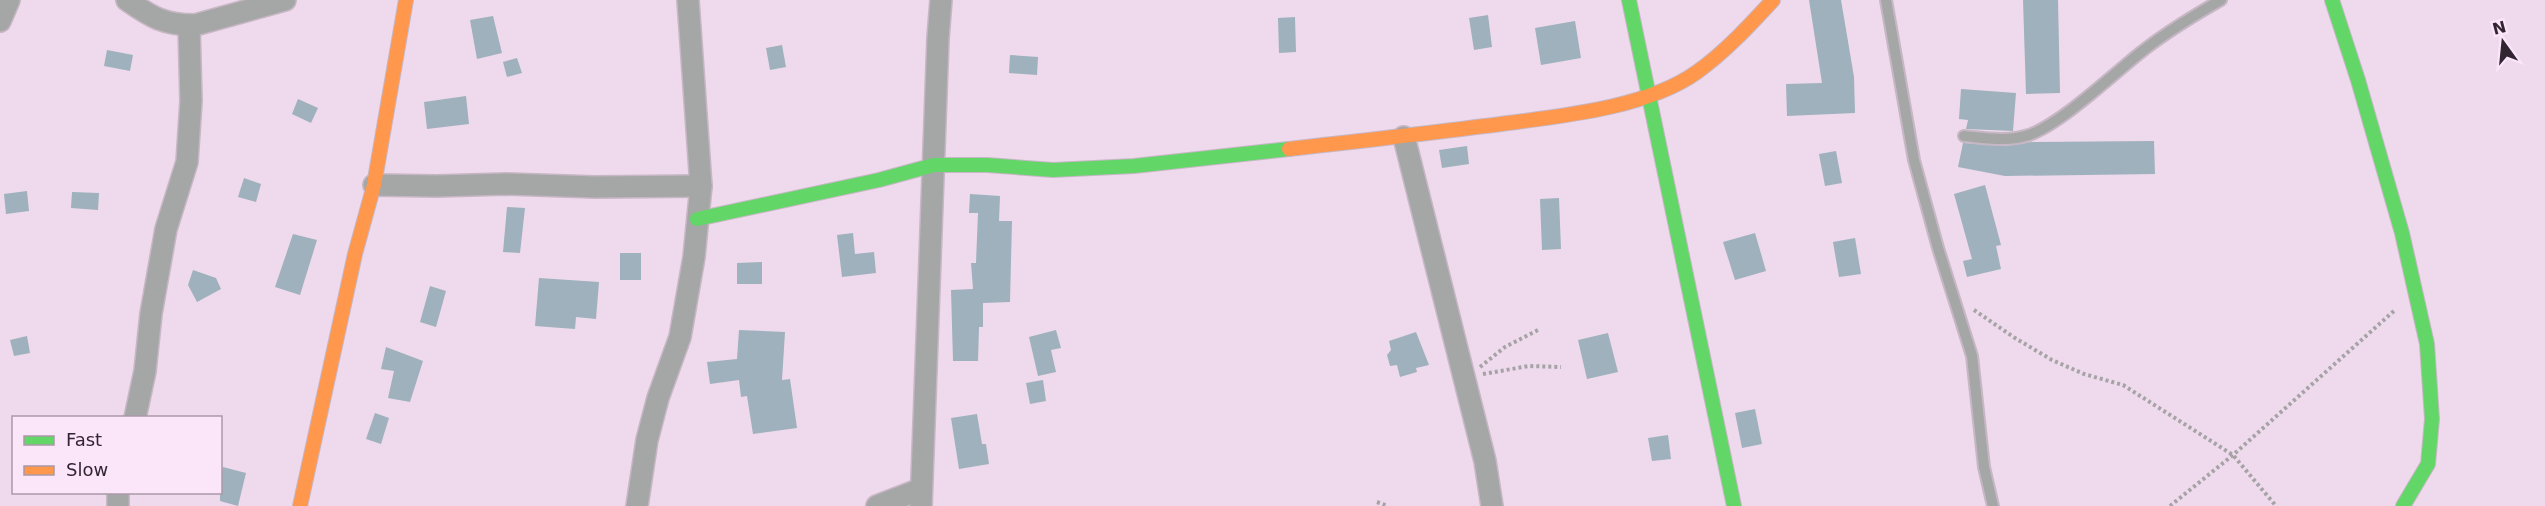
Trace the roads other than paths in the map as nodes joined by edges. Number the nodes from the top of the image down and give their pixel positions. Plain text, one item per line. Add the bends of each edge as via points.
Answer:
1 (9, 0) edge
2 (127, 0) edge
3 (285, 0) edge
4 (688, 0) edge
5 (941, 0) edge
6 (1629, 0) edge
7 (1773, 0) edge
8 (1886, 0) edge
9 (2221, 0) edge
10 (2332, 0) edge
11 (403, 1) edge
12 (0, 21) edge
13 (189, 25) junction
14 (1647, 96) junction
15 (1964, 136) dead end
16 (1404, 137) junction
17 (934, 165) junction
18 (374, 185) junction
19 (701, 186) junction
20 (697, 219) junction
21 (135, 416) edge
22 (921, 498) edge
23 (300, 506) edge
24 (637, 506) edge
25 (877, 506) edge
26 (1492, 506) edge
27 (1734, 506) edge
28 (1993, 506) edge
29 (2403, 506) edge

1 - 12 street
2 - 13 street via 152,18
3 - 13 street
4 - 19 street
5 - 17 street
6 - 14 street
7 - 14 street via 1697,72
8 - 28 lane via 1914,160 1974,366 1984,467
9 - 15 lane via 2142,50 2036,132 2010,139
10 - 29 street via 2417,290 2432,394 2427,464
11 - 18 street
13 - 21 street via 192,101 187,162 166,229
14 - 16 street via 1587,112
14 - 27 street
16 - 17 street via 1134,166 1053,170
16 - 26 street via 1485,461
17 - 20 street
17 - 22 street
18 - 19 street
18 - 23 street via 355,254
19 - 20 street
20 - 24 street via 680,337 646,440
22 - 25 street

